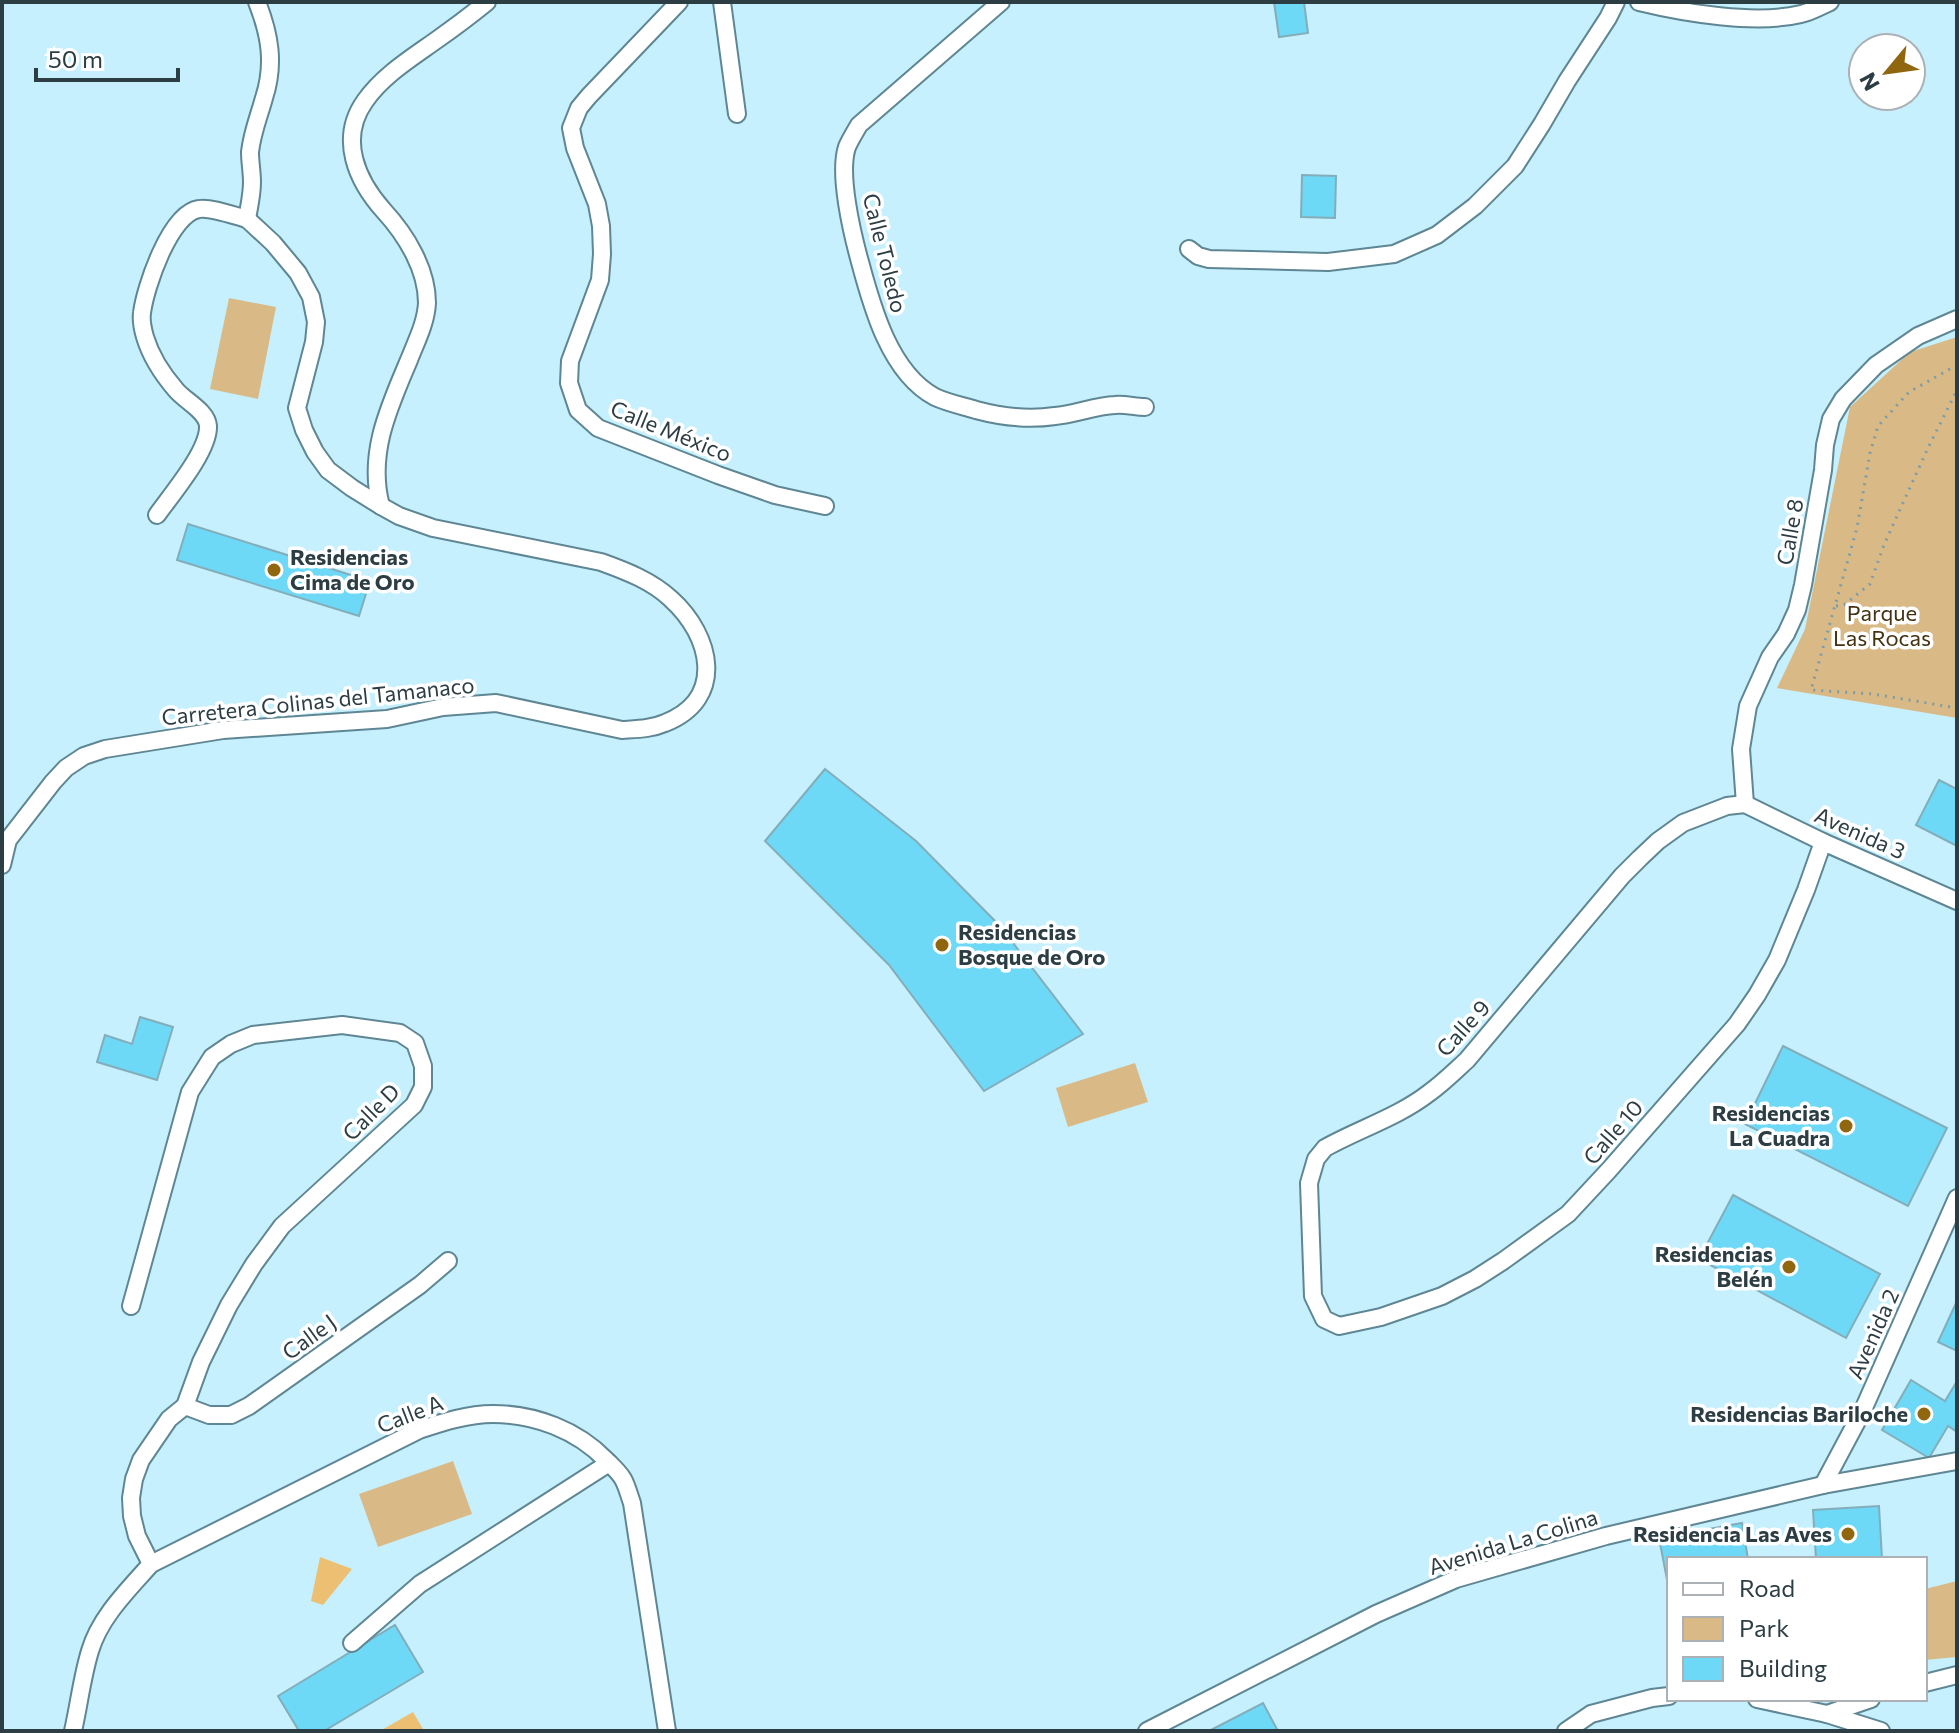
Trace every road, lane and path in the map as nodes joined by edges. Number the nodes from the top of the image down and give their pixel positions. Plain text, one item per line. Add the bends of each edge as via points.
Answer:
1 (257, 2) edge
2 (487, 2) edge
3 (679, 2) edge
4 (722, 2) edge
5 (1001, 2) edge
6 (1616, 2) edge
7 (1639, 2) edge
8 (1830, 2) edge
9 (737, 114) dead end
10 (247, 219) junction
11 (1189, 249) dead end
12 (1957, 319) edge
13 (1957, 365) edge
14 (1957, 390) edge
15 (1145, 407) dead end
16 (381, 506) junction
17 (825, 506) dead end
18 (157, 515) dead end
19 (1836, 606) junction
20 (1957, 708) edge
21 (1745, 804) junction
22 (5, 837) edge
23 (1823, 842) junction
24 (2, 865) edge
25 (1957, 901) edge
26 (1957, 1198) edge
27 (448, 1261) dead end
28 (131, 1306) dead end
29 (1324, 1319) joint
30 (185, 1406) junction
31 (1957, 1461) edge
32 (609, 1463) junction
33 (1823, 1485) junction
34 (151, 1564) junction
35 (352, 1643) dead end
36 (1957, 1675) edge
37 (1927, 1682) edge
38 (1667, 1696) edge
39 (1766, 1701) edge
40 (1865, 1701) edge
41 (1827, 1714) junction
42 (73, 1731) edge
43 (667, 1731) edge
44 (1147, 1731) edge
45 (1566, 1731) edge
46 (1881, 1731) edge

1 - 10 street via 269,37 271,71 250,151
2 - 16 street via 378,86 364,102 352,135 357,170 404,235 427,304 383,423 377,471
3 - 17 street, Calle México via 589,96 571,128 597,204 602,254 600,280 570,361 569,383 578,410 598,428 775,495
4 - 9 street
5 - 15 street, Calle Toledo via 859,125 847,147 844,169 855,245 881,329 917,384 935,397 999,416
6 - 11 street via 1515,166 1437,235 1394,254 1328,262 1209,259
7 - 8 street via 1709,16 1772,17 1802,14
10 - 16 street, Carretera Colinas del Tamanaco via 298,273 311,297 314,342 297,408 304,430 328,470
10 - 18 street via 199,209 186,216 154,270 142,315 144,335 177,392 208,422 207,438 194,463
12 - 21 street, Calle 8 via 1918,336 1876,365 1831,419 1797,610 1748,706 1741,749
13 - 19 path via 1909,392 1878,426
14 - 19 path via 1870,584
16 - 22 street, Carretera Colinas del Tamanaco via 433,528 601,562 660,589 686,615 703,646 706,680 699,695 676,718 642,729 622,730 496,703 387,719 223,730 105,749 66,768
19 - 20 path via 1811,690
21 - 23 street, Avenida 3
21 - 29 street, Calle 9 via 1683,823 1658,841 1449,1077 1409,1106 1325,1148 1316,1159 1309,1183 1313,1296
22 - 24 street, Carretera Colinas del Tamanaco
23 - 25 street, Avenida 3
23 - 29 street, Calle 10 via 1777,960 1744,1015 1568,1214 1442,1296 1339,1326
26 - 33 street, Avenida 2 via 1863,1410
27 - 30 street, Calle J via 249,1406 231,1415 209,1415
28 - 30 street, Calle D via 190,1092 212,1057 253,1035 342,1025 400,1033 415,1043 423,1087 414,1105 282,1226 229,1305
30 - 34 street, Calle D via 169,1419 134,1479 132,1516
31 - 33 street, Avenida La Colina
32 - 34 street, Calle A via 574,1434 535,1419 491,1414 444,1422
32 - 35 street via 420,1584
32 - 43 street, Calle A via 623,1479 632,1503
33 - 44 street, Avenida La Colina via 1606,1536 1456,1579
34 - 42 street, Calle A via 120,1599 91,1648
36 - 37 street
38 - 45 street via 1591,1714
39 - 41 street
40 - 41 street
41 - 46 street

